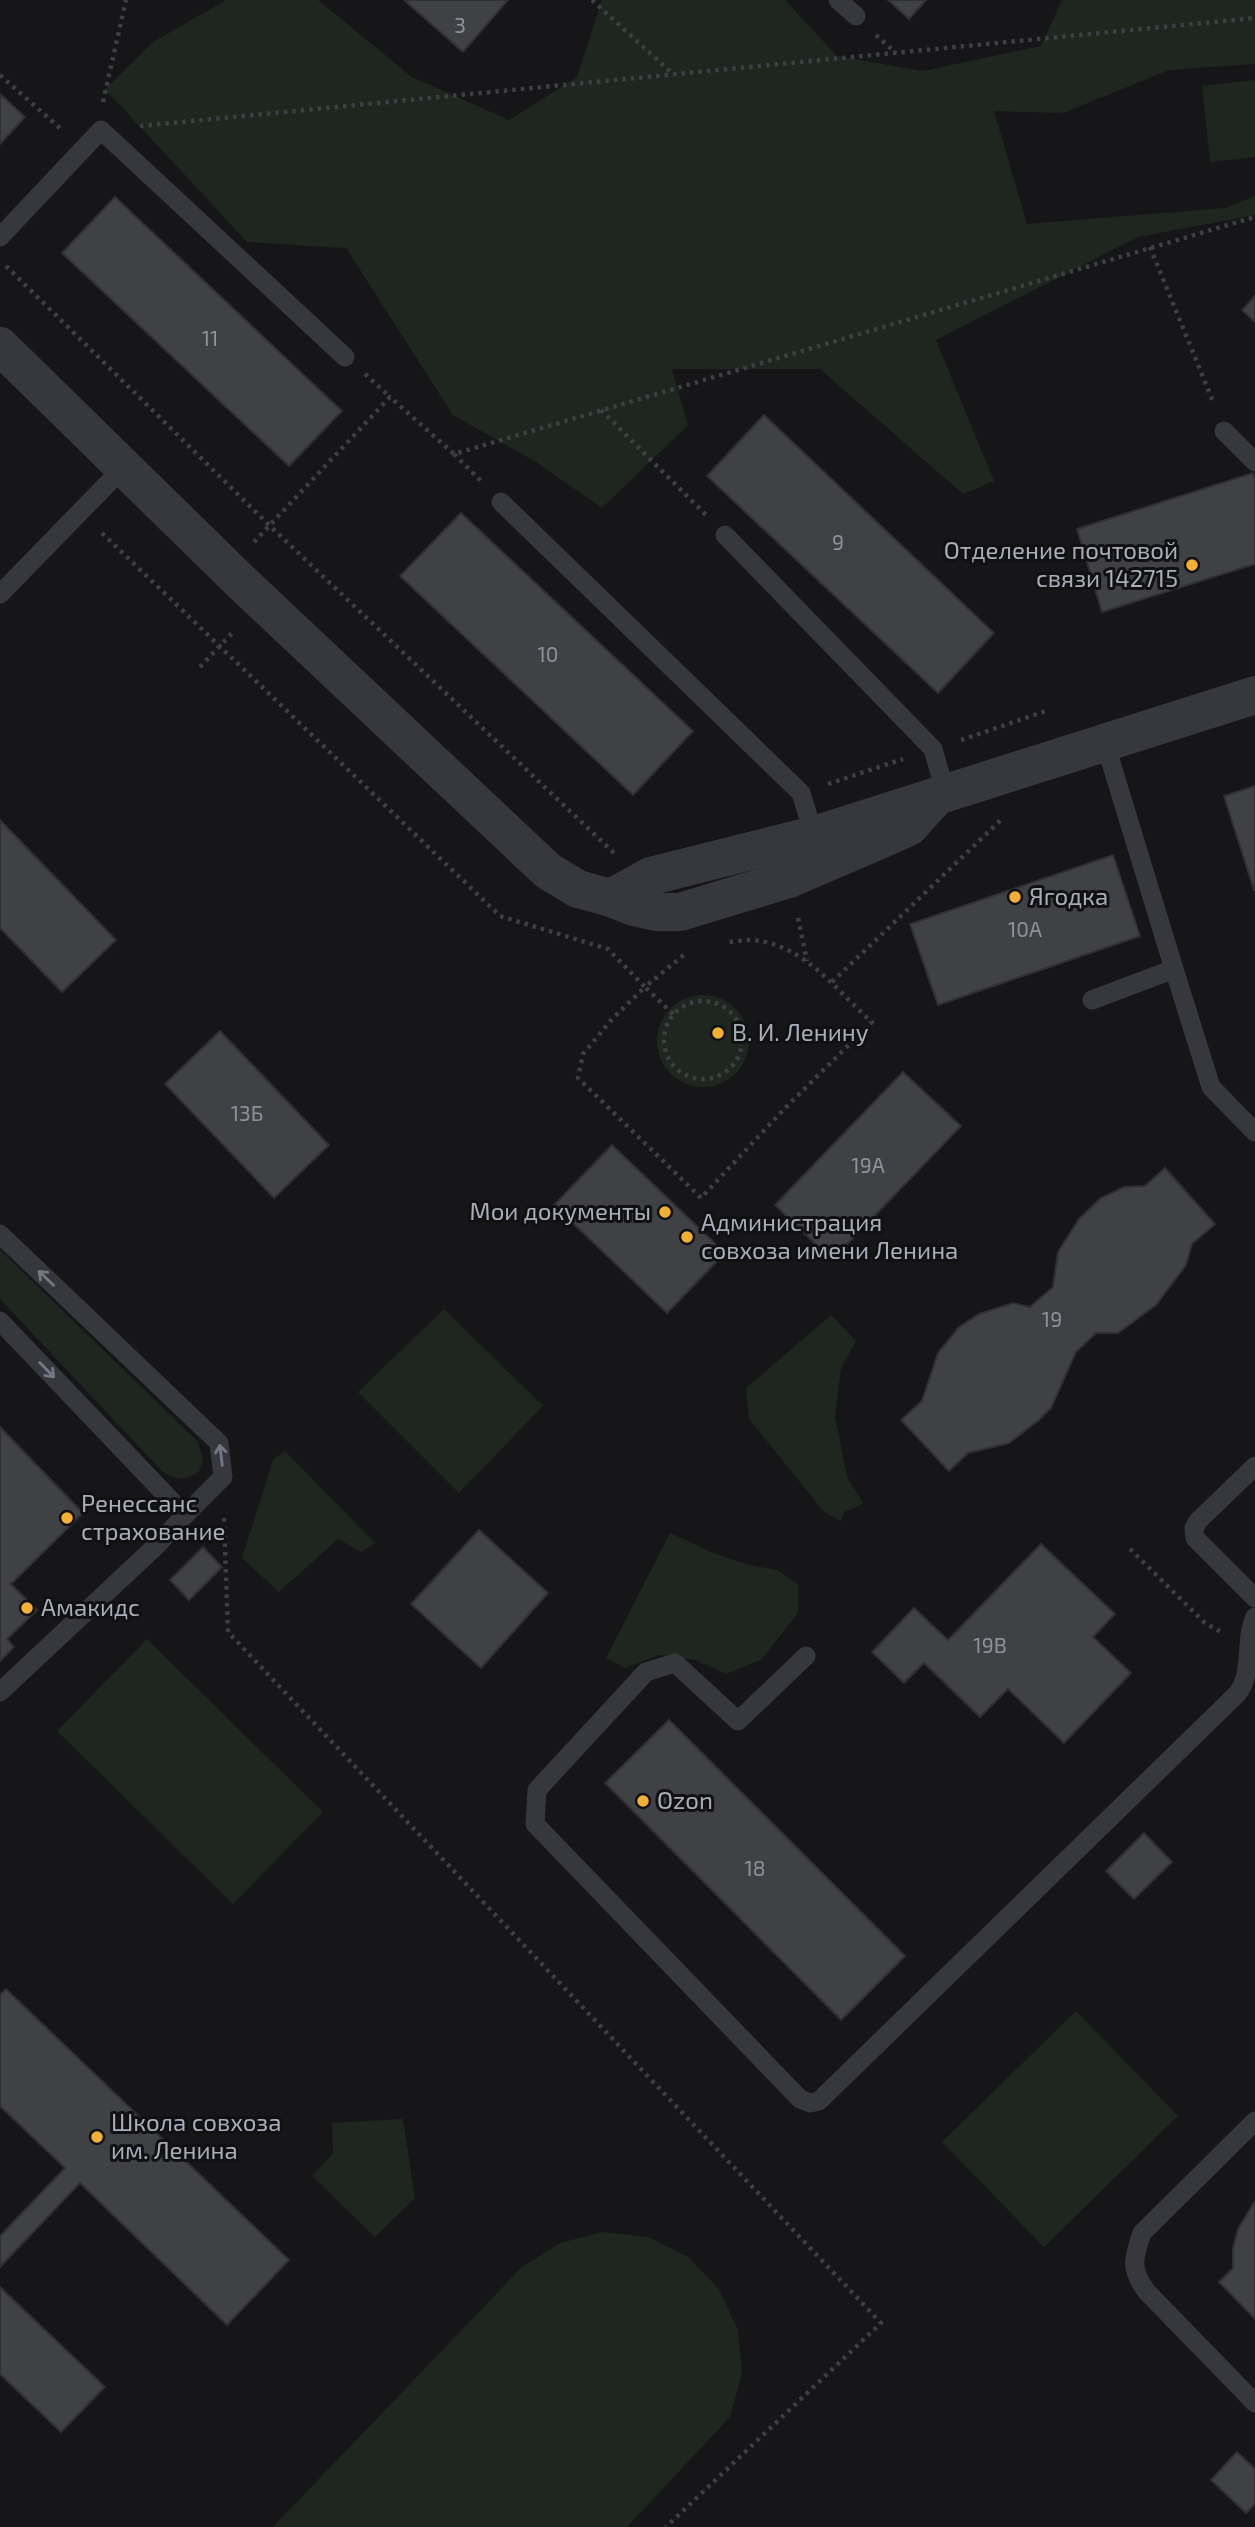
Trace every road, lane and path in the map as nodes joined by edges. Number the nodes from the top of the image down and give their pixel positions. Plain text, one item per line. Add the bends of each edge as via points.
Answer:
1 (126, 0) edge
2 (592, 0) edge
3 (838, 0) edge
4 (856, 16) dead end
5 (1255, 18) edge
6 (0, 75) edge
7 (675, 76) junction
8 (93, 139) junction
9 (1255, 216) edge
10 (0, 237) edge
11 (1150, 247) junction
12 (0, 260) edge
13 (0, 346) edge
14 (345, 357) dead end
15 (601, 410) junction
16 (1224, 431) joint
17 (454, 454) junction
18 (1255, 462) edge
19 (123, 468) junction
20 (501, 502) joint
21 (270, 526) junction
22 (96, 527) dead end
23 (725, 535) joint
24 (240, 581) junction
25 (0, 594) edge
26 (219, 646) junction
27 (200, 667) dead end
28 (1255, 695) edge
29 (1105, 743) junction
30 (941, 796) junction
31 (1012, 809) dead end
32 (889, 823) junction
33 (814, 835) junction
34 (614, 853) dead end
35 (678, 869) junction
36 (611, 898) junction
37 (680, 912) junction
38 (716, 943) dead end
39 (692, 949) dead end
40 (1174, 969) junction
41 (832, 982) junction
42 (645, 987) junction
43 (1092, 1000) dead end
44 (673, 1014) junction
45 (1255, 1132) edge
46 (0, 1234) edge
47 (0, 1321) edge
48 (1255, 1466) edge
49 (223, 1477) junction
50 (185, 1516) junction
51 (1130, 1549) dead end
52 (1255, 1598) edge
53 (1255, 1617) edge
54 (1249, 1648) junction
55 (806, 1656) dead end
56 (0, 1692) edge
57 (1249, 1692) edge
58 (1255, 2121) edge
59 (1255, 2403) edge
60 (666, 2527) edge

1 - 8 path
2 - 7 path
3 - 4 lane
5 - 7 path
6 - 8 path
7 - 8 path
8 - 10 lane
8 - 14 lane
9 - 11 path
11 - 15 path
11 - 16 path
12 - 21 path
13 - 19 street
15 - 17 path
15 - 23 path
16 - 18 lane
17 - 20 path
17 - 21 path via 390,397
19 - 24 street
19 - 25 lane
20 - 33 lane via 801,793
21 - 24 path via 242,553
21 - 34 path
22 - 26 path
23 - 30 lane via 933,749
24 - 26 path via 236,629
24 - 36 street via 548,871 578,890
26 - 27 path
26 - 42 path via 500,916 608,949
28 - 29 street
29 - 30 street
29 - 40 lane
30 - 32 street via 909,827
31 - 41 path
32 - 33 street
32 - 37 street via 789,879
33 - 35 street
35 - 36 street via 651,876
35 - 37 street via 663,887 663,897
36 - 37 street via 656,912
38 - 41 path via 751,940 778,947 807,961
39 - 42 path
40 - 43 lane
40 - 45 lane via 1211,1087
41 - 42 path via 872,1022 701,1198 578,1078 583,1054
42 - 44 path
44 - 44 path via 663,1039 671,1065 694,1079 708,1080 732,1067 743,1042 741,1028 724,1007 697,1001
49 -> 46 lane via 219,1443
47 -> 50 lane
48 - 52 lane via 1194,1528 1195,1538
49 - 50 lane
49 - 60 path via 228,1632 881,2323
50 - 56 lane
51 - 54 path via 1205,1623
53 - 54 lane
54 - 57 lane
55 - 57 lane via 738,1721 676,1663 646,1672 537,1790 535,1824 800,2099 810,2103 820,2101
58 - 59 lane via 1142,2233 1133,2257 1137,2279 1147,2292

